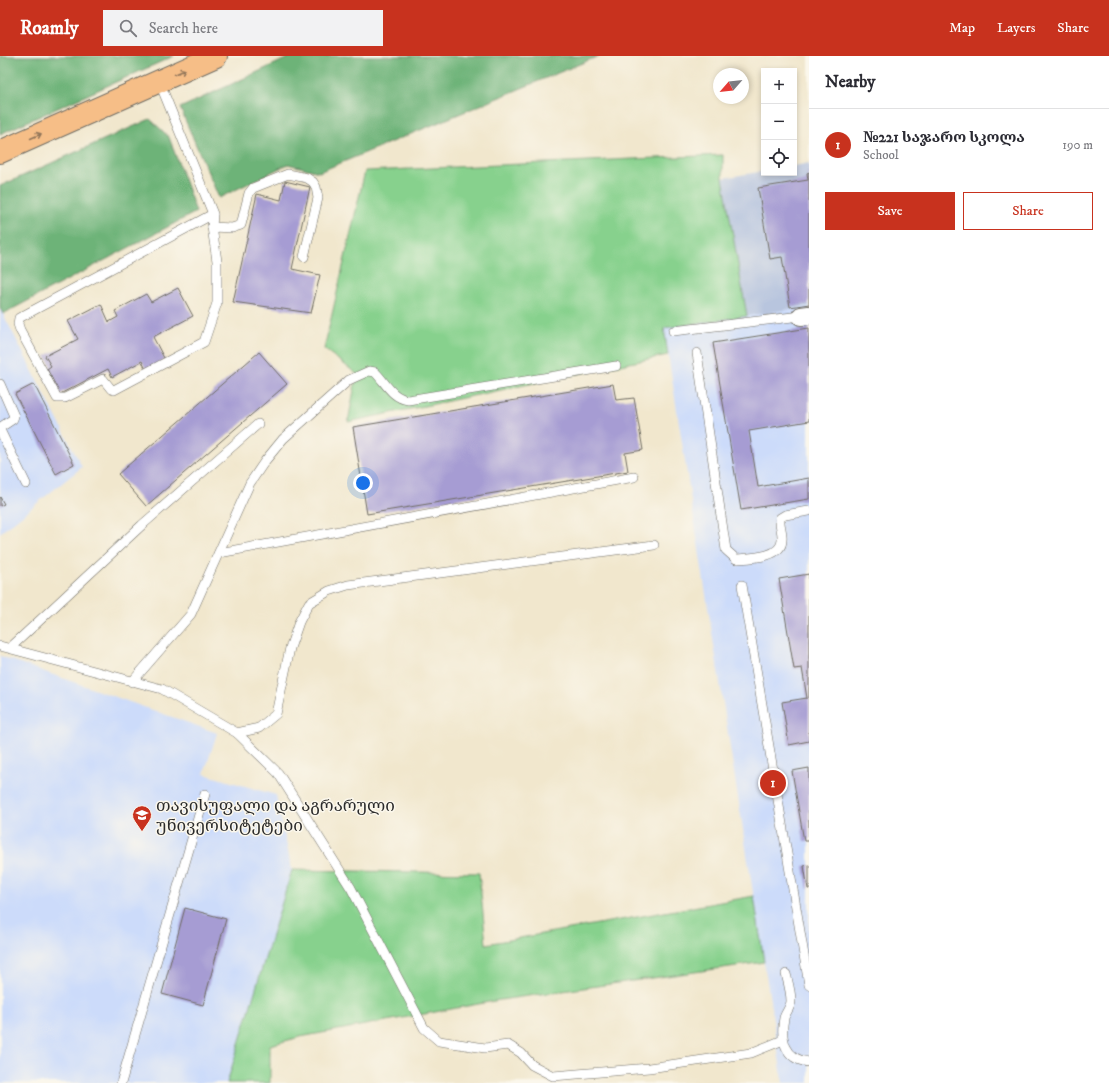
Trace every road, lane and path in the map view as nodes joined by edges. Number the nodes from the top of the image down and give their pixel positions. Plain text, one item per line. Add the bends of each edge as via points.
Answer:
1 (216, 56) edge
2 (159, 81) junction
3 (0, 152) edge
4 (213, 214) junction
5 (212, 227) junction
6 (304, 257) dead end
7 (805, 315) edge
8 (672, 331) dead end
9 (697, 352) dead end
10 (616, 366) dead end
11 (0, 384) edge
12 (258, 424) dead end
13 (634, 477) dead end
14 (26, 484) dead end
15 (809, 511) edge
16 (654, 545) dead end
17 (219, 553) junction
18 (742, 585) dead end
19 (0, 646) edge
20 (10, 648) junction
21 (132, 682) junction
22 (237, 733) junction
23 (204, 794) dead end
24 (786, 974) dead end
25 (809, 985) edge
26 (783, 1040) junction
27 (809, 1062) edge
28 (121, 1083) edge

2 -> 1 highway
3 -> 2 highway
2 - 4 lane
4 - 5 lane
4 - 5 lane via 19,318 20,330 57,398 65,398 103,379 114,390 204,342 217,303 217,262
5 - 6 lane via 232,228 241,225 249,193 253,188 288,174 307,178 316,186 318,198
7 - 8 lane
9 - 15 lane via 726,550 736,559 772,553 781,546 780,518
10 - 17 lane via 408,400 399,398 375,372 369,371 349,380 283,439 265,461 250,483
11 - 14 lane via 14,416 0,427 0,430
12 - 20 lane via 142,525
13 - 17 lane
16 - 22 lane via 348,585 329,591 309,603 299,622 290,648 276,714 259,728
17 - 21 lane via 191,614
18 - 25 lane
19 - 20 lane
20 - 21 lane
21 - 22 lane via 162,689
22 - 26 lane via 278,773 351,888 424,1028 439,1041 485,1048 508,1045 521,1053 532,1065 552,1076 649,1068 751,1053
23 - 28 lane
24 - 26 lane via 791,1002 784,1018
26 - 27 lane via 787,1051 802,1061

